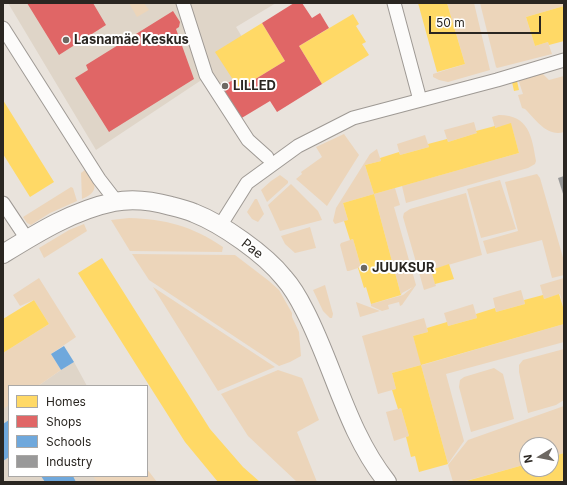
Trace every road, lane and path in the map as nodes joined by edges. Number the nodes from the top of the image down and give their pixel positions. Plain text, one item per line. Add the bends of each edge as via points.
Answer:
1 (184, 3) edge
2 (394, 3) edge
3 (3, 28) edge
4 (564, 60) edge
5 (420, 100) junction
6 (267, 156) dead end
7 (116, 201) junction
8 (3, 204) edge
9 (220, 226) junction
10 (27, 239) junction
11 (3, 254) edge
12 (386, 482) edge

1 - 6 street via 206,75 248,140
2 - 5 street
3 - 7 street via 99,179
4 - 5 street
5 - 9 street via 352,118 298,146 247,183
7 - 9 street, Pae via 154,202 194,213
7 - 10 street, Pae via 84,211
8 - 10 street
9 - 12 street, Pae via 270,263 293,290 315,331 364,448
10 - 11 street, Pae

